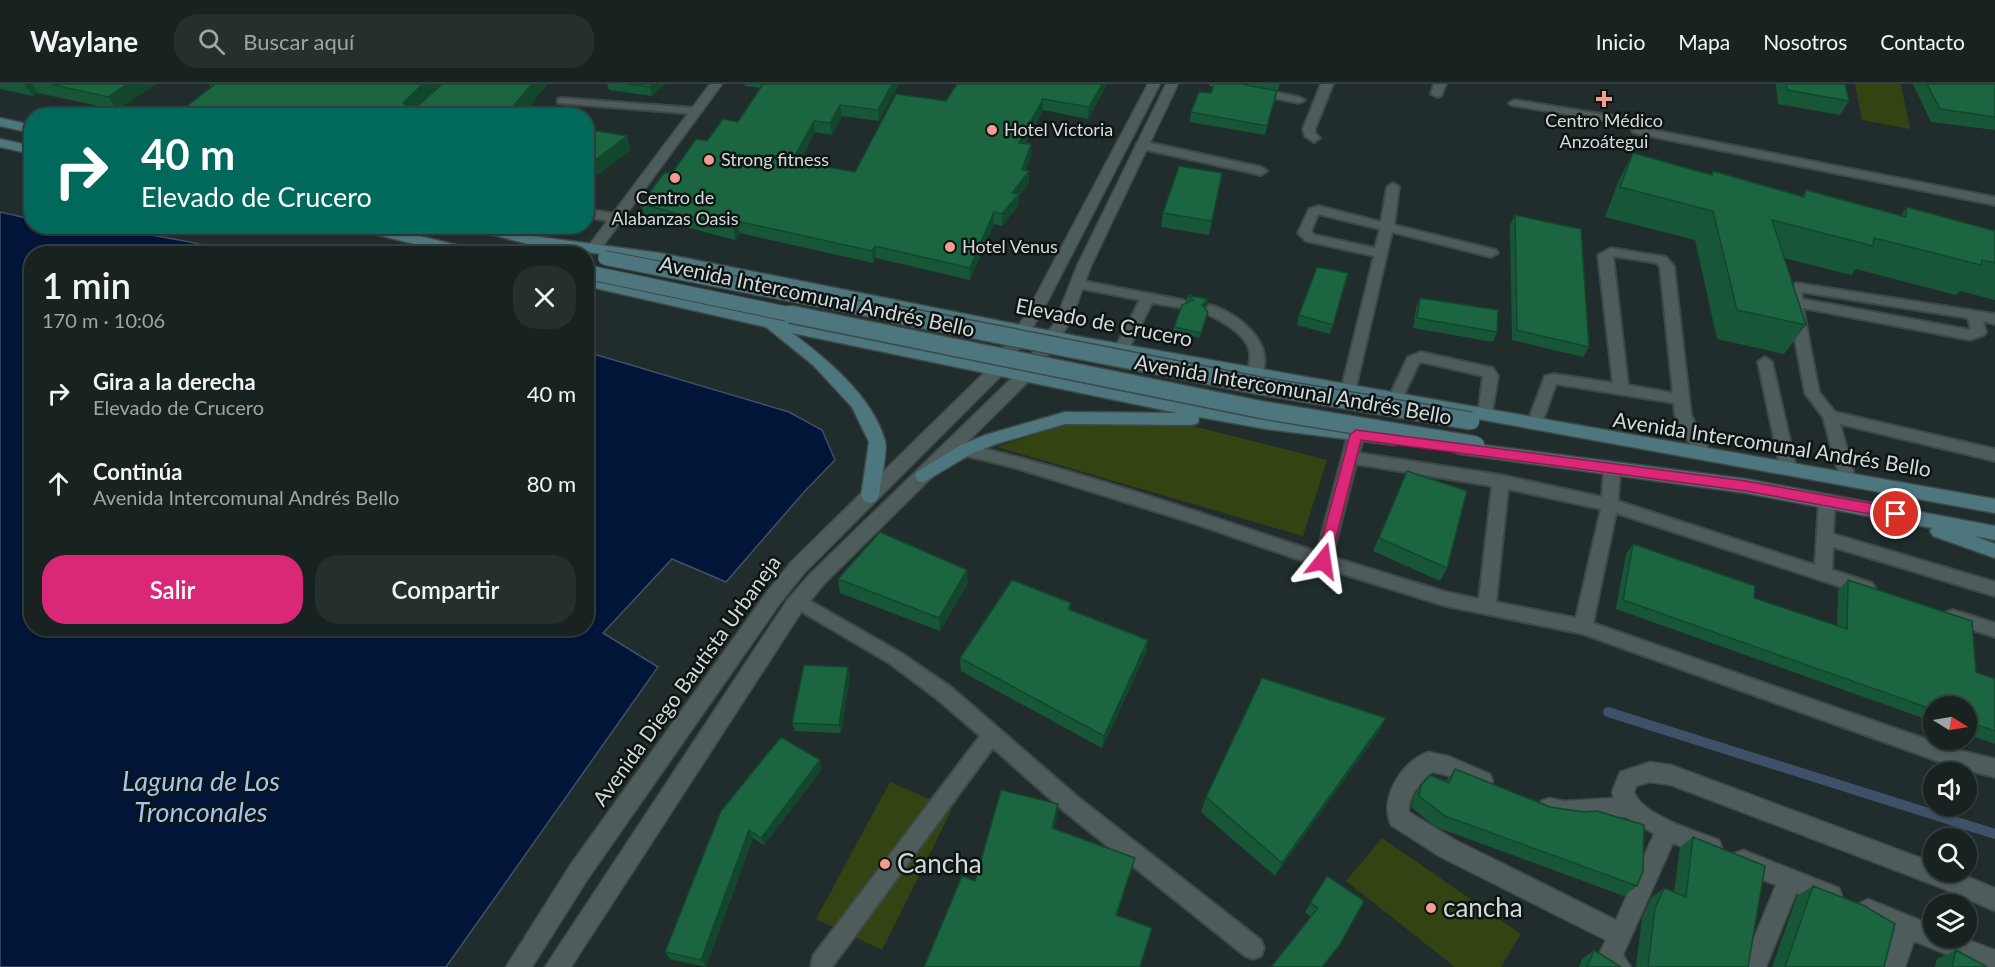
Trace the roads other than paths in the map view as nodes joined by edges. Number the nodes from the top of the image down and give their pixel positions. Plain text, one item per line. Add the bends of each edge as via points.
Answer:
1 (716, 84) edge
2 (1154, 84) edge
3 (1172, 84) edge
4 (1217, 84) edge
5 (1327, 84) edge
6 (1299, 100) dead end
7 (562, 101) dead end
8 (1515, 104) dead end
9 (696, 111) junction
10 (1626, 121) dead end
11 (0, 122) edge
12 (24, 127) edge
13 (1638, 131) dead end
14 (1314, 138) dead end
15 (0, 143) edge
16 (1142, 145) junction
17 (24, 148) edge
18 (1261, 171) dead end
19 (1393, 188) dead end
20 (1995, 201) edge
21 (594, 214) edge
22 (616, 218) junction
23 (1387, 227) junction
24 (392, 234) edge
25 (506, 234) edge
26 (443, 246) edge
27 (560, 246) edge
28 (594, 251) edge
29 (594, 253) edge
30 (594, 253) edge
31 (1380, 253) junction
32 (1491, 253) dead end
33 (594, 276) edge
34 (594, 277) edge
35 (1078, 284) junction
36 (1148, 298) junction
37 (1795, 302) junction
38 (1183, 304) edge
39 (1210, 310) edge
40 (1974, 314) junction
41 (1034, 316) junction
42 (1995, 318) edge
43 (768, 322) junction
44 (1062, 322) junction
45 (1004, 326) junction
46 (1025, 331) junction
47 (1052, 336) junction
48 (1076, 342) junction
49 (1121, 350) junction
50 (1765, 362) dead end
51 (997, 370) junction
52 (1255, 374) junction
53 (1024, 376) junction
54 (1621, 389) junction
55 (1348, 391) junction
56 (1395, 399) junction
57 (1681, 399) junction
58 (1830, 416) junction
59 (1479, 418) junction
60 (1266, 423) junction
61 (1535, 424) junction
62 (1356, 435) junction
63 (1674, 449) junction
64 (965, 450) junction
65 (1702, 452) junction
66 (1995, 455) edge
67 (1350, 457) junction
68 (1788, 467) junction
69 (1612, 468) junction
70 (924, 476) junction
71 (1676, 476) junction
72 (1847, 478) junction
73 (1501, 481) junction
74 (870, 496) junction
75 (1827, 501) junction
76 (1610, 505) junction
77 (1995, 506) edge
78 (1896, 514) junction
79 (1995, 533) edge
80 (1825, 538) junction
81 (1995, 551) edge
82 (1323, 561) junction
83 (1822, 574) junction
84 (1995, 589) edge
85 (1887, 595) edge
86 (798, 601) junction
87 (1486, 608) junction
88 (1941, 613) edge
89 (1583, 627) junction
90 (1995, 630) edge
91 (991, 736) junction
92 (1995, 768) edge
93 (1500, 788) edge
94 (1531, 802) edge
95 (1629, 807) junction
96 (1667, 830) junction
97 (1790, 880) junction
98 (1995, 900) edge
99 (1907, 927) junction
100 (1621, 935) junction
101 (1253, 948) dead end
102 (1995, 962) edge
103 (821, 964) dead end
104 (518, 967) edge
105 (557, 967) edge
106 (1619, 967) edge
107 (1754, 967) edge
108 (1893, 967) edge

1 - 9 street
2 - 41 street, Avenida Diego Bautista Urbaneja
3 - 16 street, Avenida Diego Bautista Urbaneja
4 - 6 lane
5 - 14 lane via 1309,129
7 - 9 lane
8 - 10 lane
9 - 22 street
11 - 12 main road
13 - 20 lane
15 - 17 main road
16 - 18 lane
16 - 35 street, Avenida Diego Bautista Urbaneja
19 - 23 lane
21 - 22 lane
22 - 28 street
23 - 31 lane
23 - 31 lane via 1318,210 1304,234
23 - 32 lane
24 - 26 main road
25 - 27 main road, Elevado de Crucero
29 - 45 main road, Elevado de Crucero via 741,272
30 - 59 main road, Avenida Intercomunal Andrés Bello, bridge via 1260,386
31 - 55 lane
33 - 71 main road, Avenida Intercomunal Andrés Bello, bridge via 1263,410
34 - 43 main road
35 - 36 lane
35 - 44 street, Avenida Diego Bautista Urbaneja
36 - 38 lane
36 - 49 lane
37 - 40 lane via 1798,286
37 - 40 lane via 1970,335 1979,332
37 - 58 lane via 1812,393
39 - 52 lane via 1233,323 1254,344 1258,353
40 - 42 lane
41 - 45 main road via 1022,324
41 - 46 street, Avenida Diego Bautista Urbaneja
43 - 51 main road
43 - 74 main road via 819,361 859,404 877,441
44 - 47 street, Avenida Diego Bautista Urbaneja
44 - 48 main road via 1059,334
45 - 46 main road, Elevado de Crucero
46 - 47 main road, Elevado de Crucero
46 - 51 street, Avenida Diego Bautista Urbaneja
47 - 48 main road, Elevado de Crucero
47 - 53 street, Avenida Diego Bautista Urbaneja
48 - 49 main road, Elevado de Crucero
49 - 52 main road, Elevado de Crucero
50 - 68 lane
51 - 53 main road
51 - 74 street, Avenida Diego Bautista Urbaneja
52 - 55 main road, Elevado de Crucero
53 - 60 main road
53 - 70 street, Avenida Diego Bautista Urbaneja
54 - 57 lane
54 - 57 lane via 1605,255 1611,252 1661,260 1666,266
54 - 61 lane via 1550,380
55 - 56 main road, Elevado de Crucero
56 - 59 main road, Elevado de Crucero
56 - 59 lane via 1413,360 1421,357 1488,372 1491,376
57 - 65 lane via 1683,415
58 - 66 lane
58 - 72 lane
59 - 61 main road, Elevado de Crucero
59 - 63 main road, Avenida Intercomunal Andrés Bello
60 - 62 main road
60 - 64 main road via 1158,417 1065,418
61 - 63 main road, Elevado de Crucero
62 - 67 lane
62 - 69 main road
63 - 65 main road, Avenida Intercomunal Andrés Bello
64 - 70 main road
64 - 82 lane via 1189,515
65 - 68 main road, Avenida Intercomunal Andrés Bello
67 - 73 lane
67 - 82 lane
68 - 72 main road, Avenida Intercomunal Andrés Bello
69 - 71 main road
69 - 76 lane
70 - 86 street, Avenida Diego Bautista Urbaneja
71 - 75 main road, Avenida Intercomunal Andrés Bello
72 - 77 main road, Avenida Intercomunal Andrés Bello
73 - 76 lane
73 - 87 lane
74 - 104 street, Avenida Diego Bautista Urbaneja via 798,567 774,597 579,872
75 - 78 main road, Avenida Intercomunal Andrés Bello
75 - 80 lane
76 - 83 lane
76 - 89 lane
78 - 79 main road, Avenida Intercomunal Andrés Bello
78 - 81 main road
80 - 83 lane
80 - 84 lane
82 - 87 lane via 1446,600
83 - 85 lane
86 - 91 lane via 895,658 944,693
86 - 105 street, Avenida Diego Bautista Urbaneja
87 - 89 lane
88 - 90 lane
89 - 92 lane via 1957,759
91 - 101 lane
91 - 103 lane
93 - 100 street via 1448,766 1428,762 1398,797 1396,810 1404,822 1447,848
94 - 95 street via 1564,811
95 - 96 street
95 - 98 street via 1623,792 1628,779 1650,772 1671,775
96 - 97 street
96 - 100 street
97 - 99 street
97 - 107 street
99 - 102 street
99 - 108 street
100 - 106 street via 1610,956

